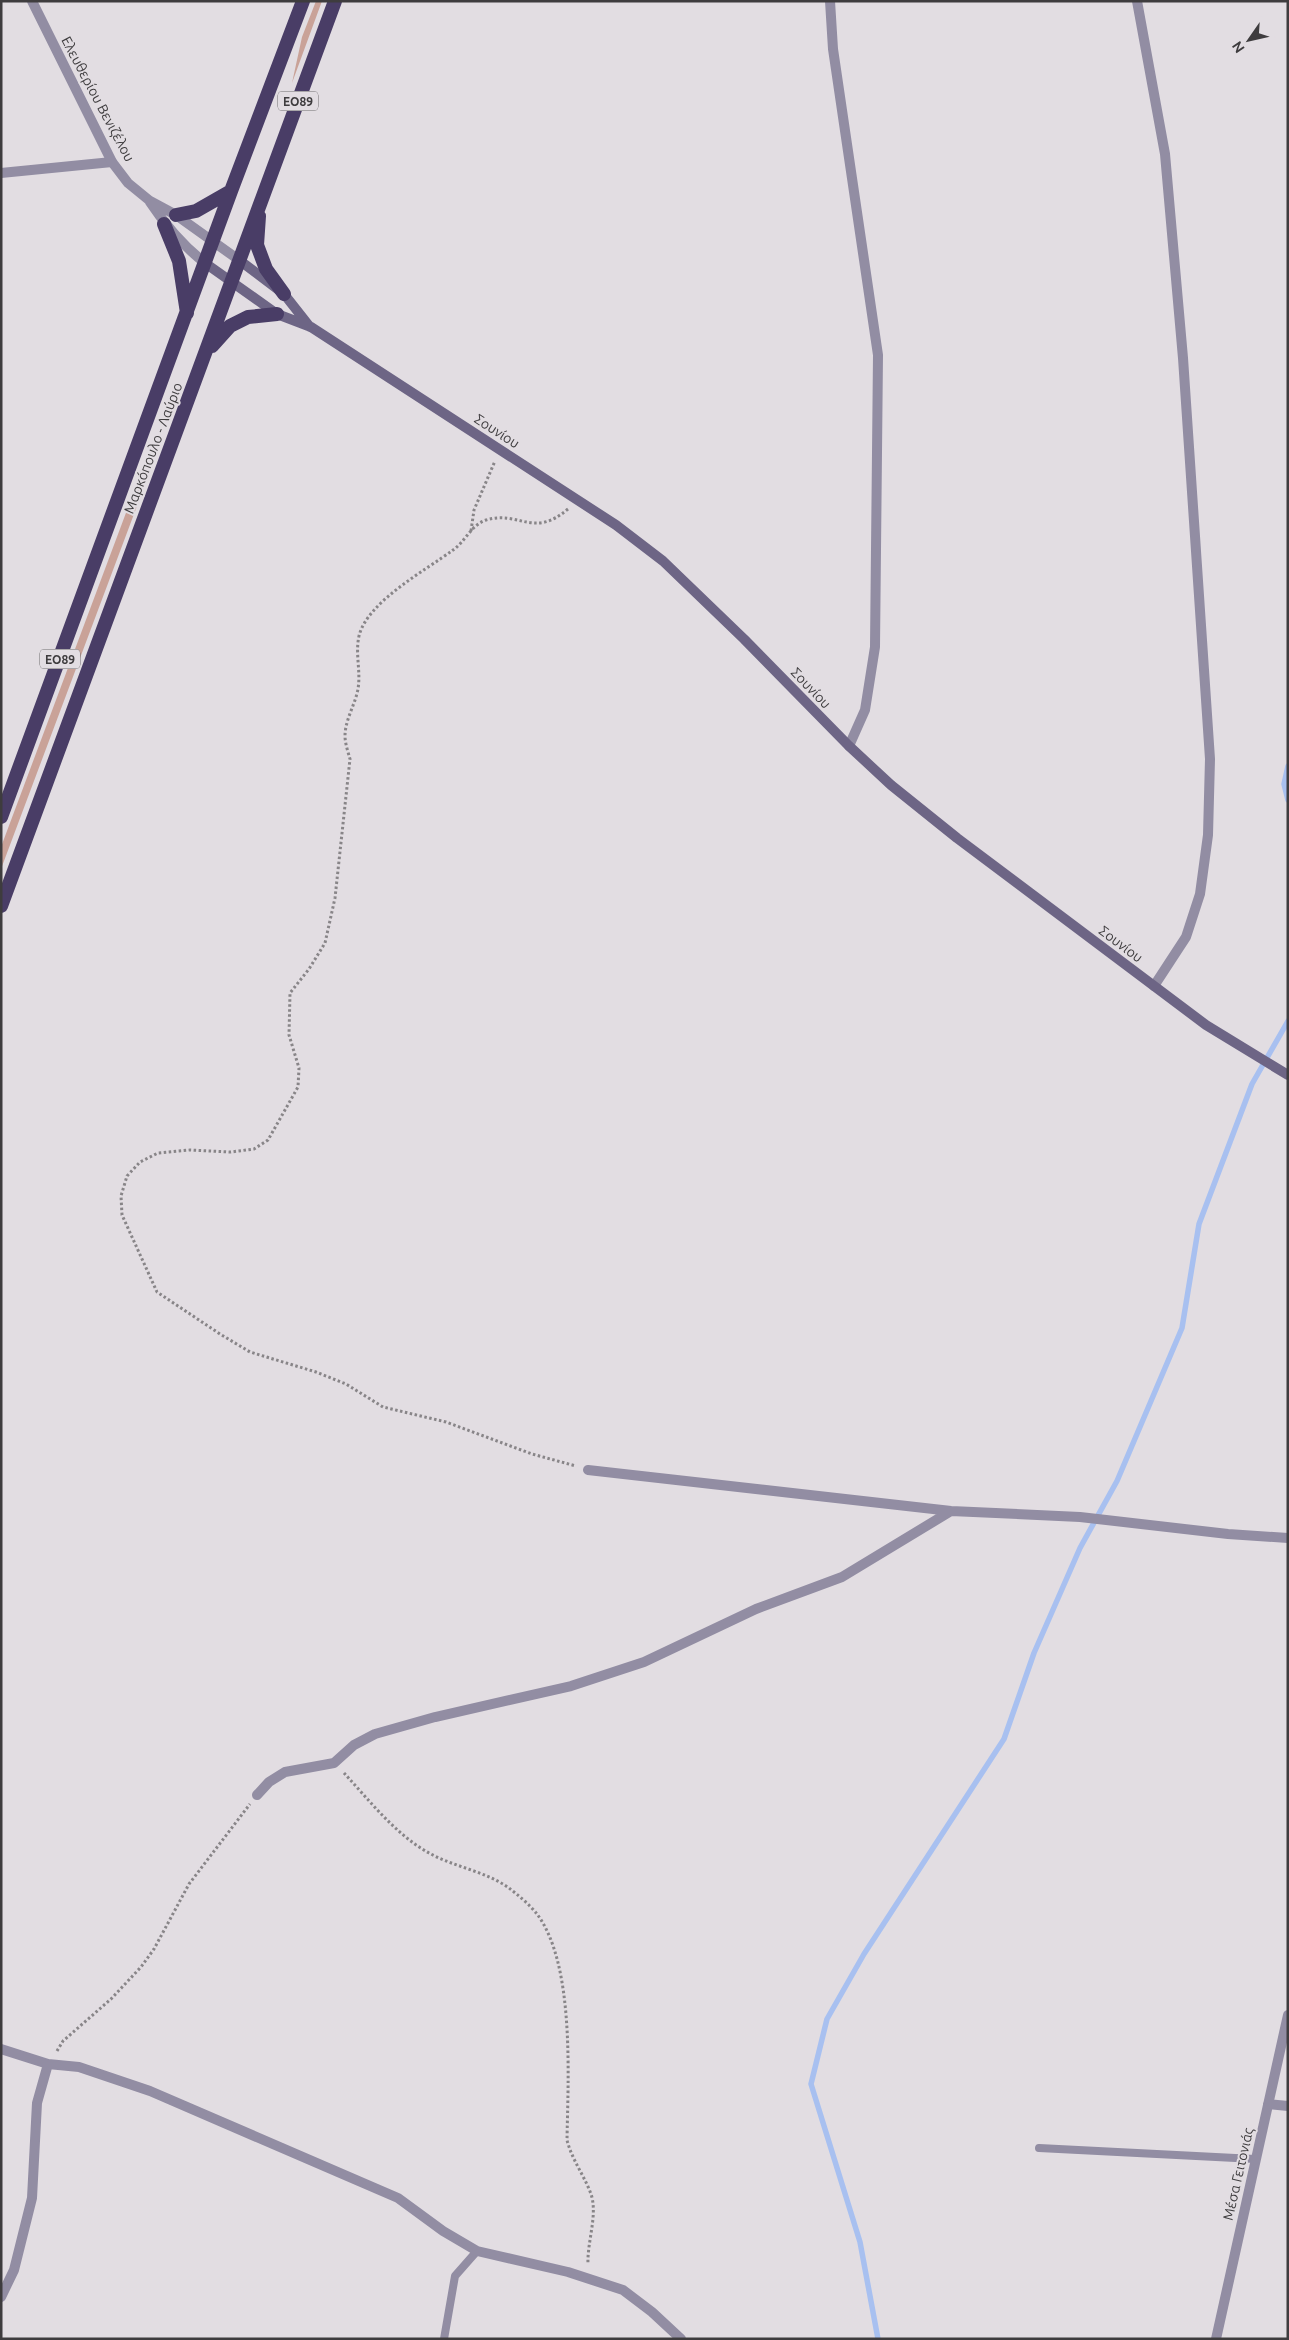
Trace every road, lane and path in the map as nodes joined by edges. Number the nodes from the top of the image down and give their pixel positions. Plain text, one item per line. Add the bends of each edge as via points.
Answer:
1 (32, 1) edge
2 (303, 1) edge
3 (334, 1) edge
4 (830, 1) edge
5 (1137, 1) edge
6 (112, 162) junction
7 (1, 173) edge
8 (230, 191) junction
9 (260, 200) junction
10 (150, 201) junction
11 (176, 214) junction
12 (164, 224) junction
13 (213, 242) junction
14 (239, 260) junction
15 (205, 263) junction
16 (231, 281) junction
17 (284, 294) junction
18 (187, 314) junction
19 (277, 314) junction
20 (311, 327) junction
21 (204, 357) junction
22 (500, 450) junction
23 (579, 500) junction
24 (470, 532) junction
25 (849, 746) junction
26 (1, 817) edge
27 (1, 906) edge
28 (1154, 986) junction
29 (1285, 1073) edge
30 (588, 1470) joint
31 (951, 1511) junction
32 (1288, 1538) edge
33 (334, 1763) junction
34 (257, 1796) joint
35 (1288, 2015) edge
36 (1, 2050) edge
37 (48, 2064) junction
38 (1268, 2104) junction
39 (1288, 2106) edge
40 (1039, 2148) dead end
41 (1255, 2159) junction
42 (477, 2250) junction
43 (594, 2279) junction
44 (1, 2297) edge
45 (444, 2339) edge
46 (681, 2339) edge
47 (1216, 2339) edge

1 - 6 street, Ελευθερίου Βενιζέλου
2 - 8 highway, Μαρκόπουλο - Λαύριο / ΕΟ89
3 - 9 highway, Μαρκόπουλο - Λαύριο / ΕΟ89
4 - 25 street via 833,49 878,355 875,647 865,710
5 - 28 street via 1165,154 1183,358 1210,759 1208,835 1200,894 1186,937
6 - 7 street
6 - 10 street, Ελευθερίου Βενιζέλου via 128,183
8 - 11 highway via 196,211
8 - 13 highway, Μαρκόπουλο - Λαύριο / ΕΟ89
9 - 14 highway, Μαρκόπουλο - Λαύριο / ΕΟ89
9 - 17 highway via 257,245 266,269
10 - 11 street, Σουνίου
10 - 12 street
11 - 13 street, Σουνίου
12 - 15 street via 183,246
12 - 18 highway via 179,261
13 - 14 street, Σουνίου
13 - 15 highway, Μαρκόπουλο - Λαύριο / ΕΟ89
14 - 16 highway, Μαρκόπουλο - Λαύριο / ΕΟ89
14 - 17 main road, Σουνίου
15 - 16 main road, Σουνίου
15 - 18 highway, Μαρκόπουλο - Λαύριο / ΕΟ89
16 - 19 main road, Σουνίου
16 - 21 highway, Μαρκόπουλο - Λαύριο / ΕΟ89
17 - 20 main road, Σουνίου
18 - 26 highway, Μαρκόπουλο - Λαύριο / ΕΟ89
19 - 20 main road, Σουνίου
19 - 21 highway via 248,317 230,326
20 - 22 main road, Σουνίου
21 - 27 highway, Μαρκόπουλο - Λαύριο / ΕΟ89
22 - 23 main road, Σουνίου
22 - 24 path via 474,510
23 - 24 path via 556,519 540,524 499,518 486,520
23 - 25 main road, Σουνίου via 663,561
24 - 30 path via 462,544 379,604 359,634 356,654 358,689 345,737 350,759 335,898 325,943 290,992 289,1035 299,1068 298,1086 268,1140 254,1149 158,1153 140,1162 127,1176 121,1196 122,1215 157,1292 250,1352 346,1384 383,1407 446,1422 532,1454
25 - 28 main road, Σουνίου via 891,785 958,838
28 - 29 main road, Σουνίου via 1206,1025
30 - 31 street
31 - 32 street via 1080,1517
31 - 33 street via 842,1577 756,1609 644,1662 570,1686 375,1734 354,1745
33 - 34 street via 285,1772 269,1782
33 - 43 path via 403,1834 429,1853 508,1888 536,1914 551,1941 561,1981 568,2037 567,2140 593,2206 588,2263
34 - 37 path via 189,1884 141,1967 64,2041
35 - 38 street, Μέσα Γειτονιάς
36 - 37 street
37 - 42 street via 79,2068 150,2091 398,2198 443,2231
37 - 44 street via 37,2104 32,2198 14,2270
38 - 39 street
38 - 41 street, Μέσα Γειτονιάς
40 - 41 lane
41 - 47 street, Μέσα Γειτονιάς
42 - 43 street
42 - 45 lane via 456,2276
43 - 46 street via 623,2290

